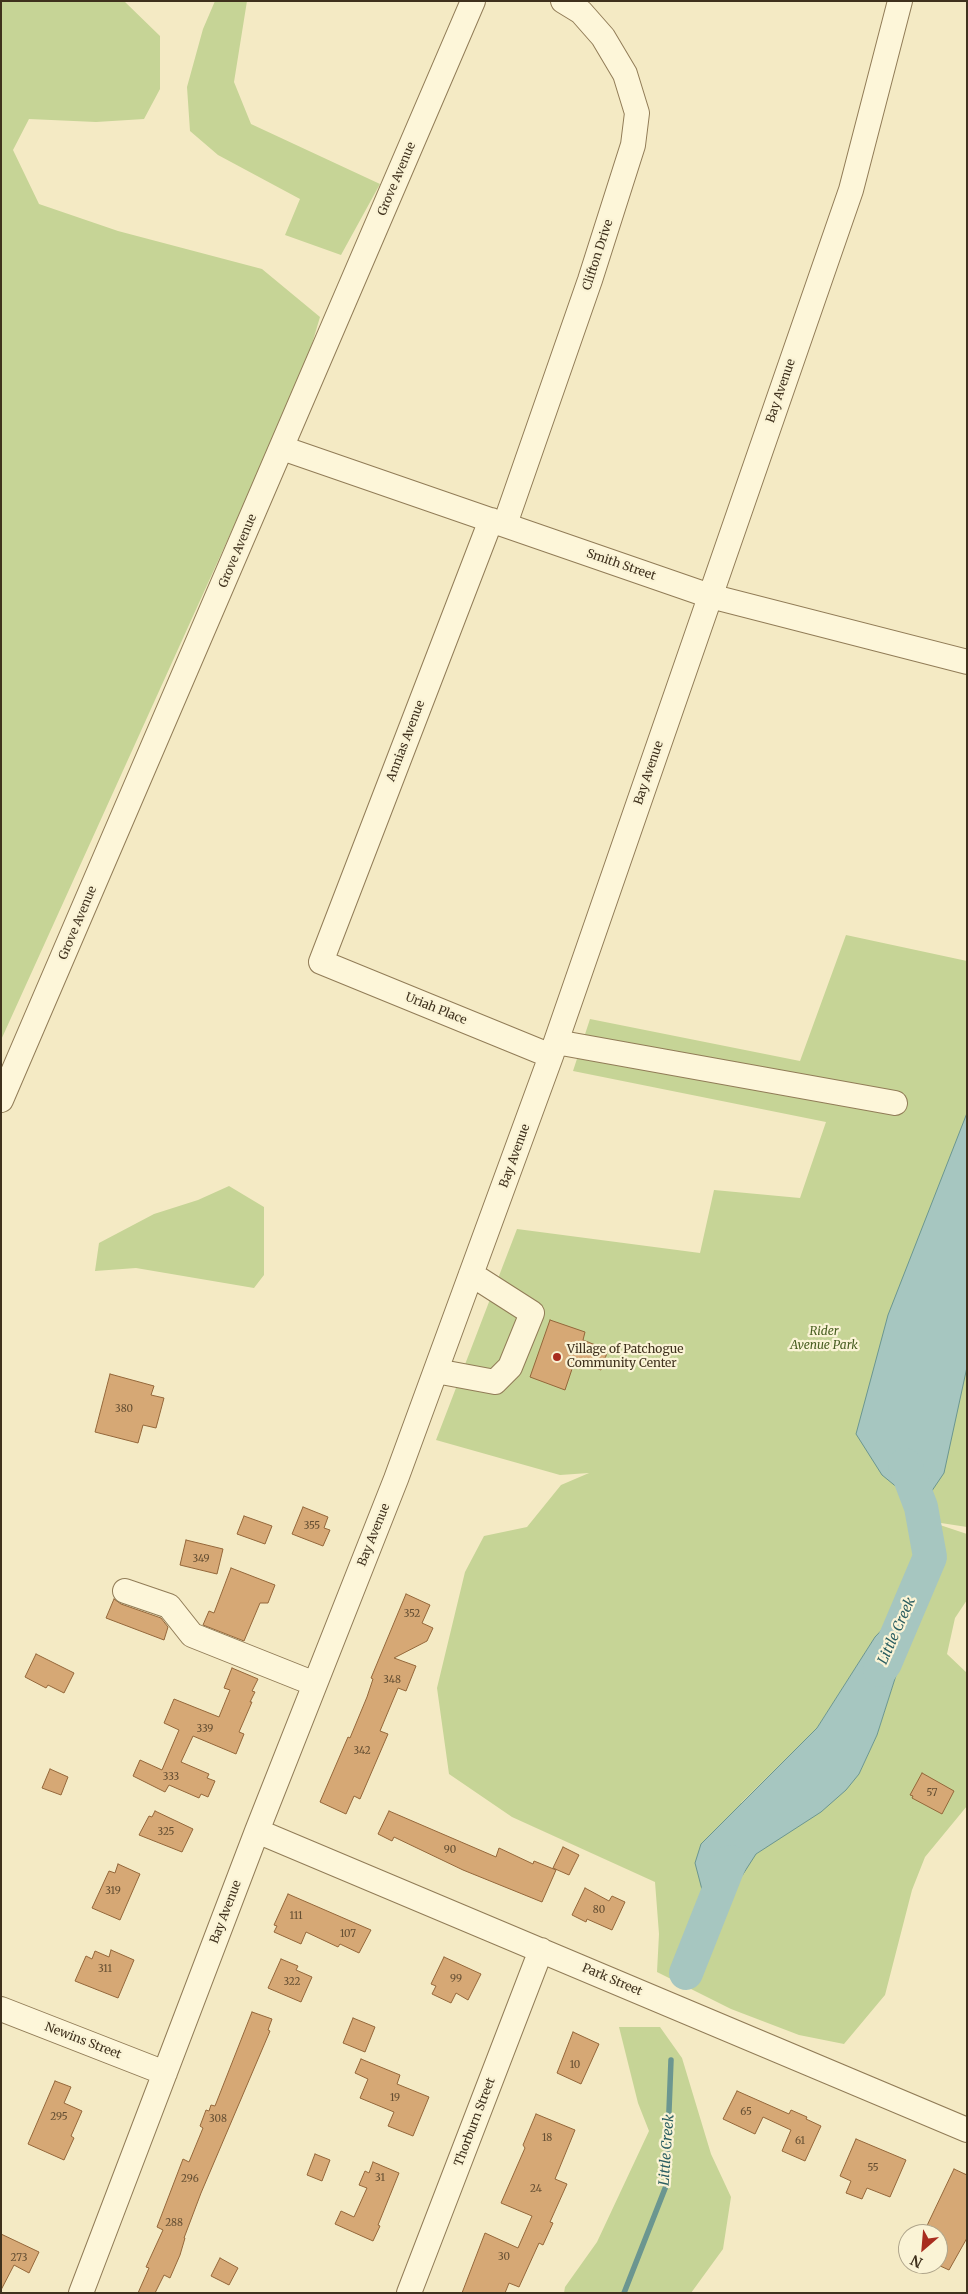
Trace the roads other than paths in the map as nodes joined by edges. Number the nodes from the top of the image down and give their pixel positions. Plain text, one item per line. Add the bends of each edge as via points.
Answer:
1 (473, 1) edge
2 (563, 1) edge
3 (900, 1) edge
4 (282, 448) junction
5 (498, 522) junction
6 (710, 596) junction
7 (967, 662) edge
8 (322, 962) joint
9 (554, 1049) junction
10 (1, 1100) edge
11 (895, 1103) dead end
12 (472, 1274) junction
13 (436, 1371) junction
14 (126, 1591) dead end
15 (315, 1684) junction
16 (257, 1832) junction
17 (542, 1950) junction
18 (1, 2009) edge
19 (165, 2073) junction
20 (967, 2130) edge
21 (81, 2293) edge
22 (409, 2293) edge

1 - 4 street, Grove Avenue
2 - 5 street, Clifton Drive via 580,12 603,37 625,74 637,113 633,145 593,271
3 - 6 street, Bay Avenue via 851,190
4 - 5 street, Smith Street
4 - 10 street, Grove Avenue
5 - 6 street, Smith Street
5 - 8 street, Annias Avenue
6 - 7 street, Smith Street
6 - 9 street, Bay Avenue
8 - 9 street, Uriah Place
9 - 11 street, Uriah Place
9 - 12 street, Bay Avenue
12 - 13 street, Bay Avenue
12 - 13 street via 532,1313 510,1368 495,1382
13 - 15 street, Bay Avenue
14 - 15 street via 168,1606 192,1635
15 - 16 street, Bay Avenue
16 - 17 street, Park Street
16 - 19 street, Bay Avenue
17 - 20 street, Park Street
17 - 22 street, Thorburn Street
18 - 19 street, Newins Street
19 - 21 street, Bay Avenue

